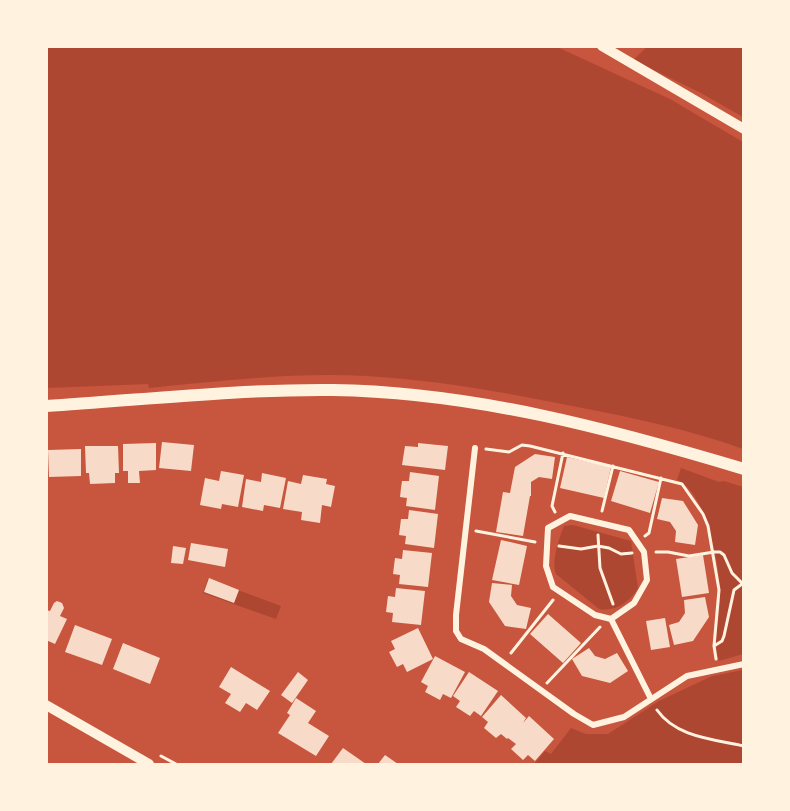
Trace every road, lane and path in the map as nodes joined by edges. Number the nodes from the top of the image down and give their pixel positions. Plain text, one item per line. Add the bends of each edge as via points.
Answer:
1 (602, 46) edge
2 (744, 129) edge
3 (46, 406) edge
4 (475, 448) joint
5 (563, 453) junction
6 (613, 466) junction
7 (744, 469) edge
8 (661, 478) junction
9 (560, 521) junction
10 (599, 523) junction
11 (466, 529) junction
12 (637, 541) junction
13 (547, 544) junction
14 (742, 584) edge
15 (560, 592) junction
16 (619, 613) junction
17 (609, 619) junction
18 (714, 646) junction
19 (503, 662) junction
20 (744, 664) edge
21 (721, 670) junction
22 (542, 690) junction
23 (651, 699) junction
24 (46, 705) edge
25 (744, 746) edge
26 (149, 764) edge

1 - 2 street
3 - 7 main road via 285,390 375,392 551,418
4 - 5 path via 509,452 522,445
4 - 11 street
5 - 6 path
5 - 9 path via 552,506
6 - 8 path
6 - 10 path
8 - 12 path via 649,533
8 - 18 path via 682,484 708,526 718,590
9 - 10 street via 570,516
9 - 13 street via 548,528
10 - 12 street via 629,530
10 - 16 path via 600,568
11 - 13 path
11 - 19 street via 456,631 466,642
12 - 16 street via 644,552 647,580 634,603
13 - 15 street via 546,566 553,586
14 - 18 path via 734,590 722,641
15 - 17 street via 595,615
15 - 19 path
16 - 17 street
17 - 22 path
17 - 23 street
18 - 21 path
19 - 22 street
20 - 21 street
21 - 23 street via 687,676
22 - 23 street via 593,724 624,717
23 - 25 path via 670,725 682,732
24 - 26 street

